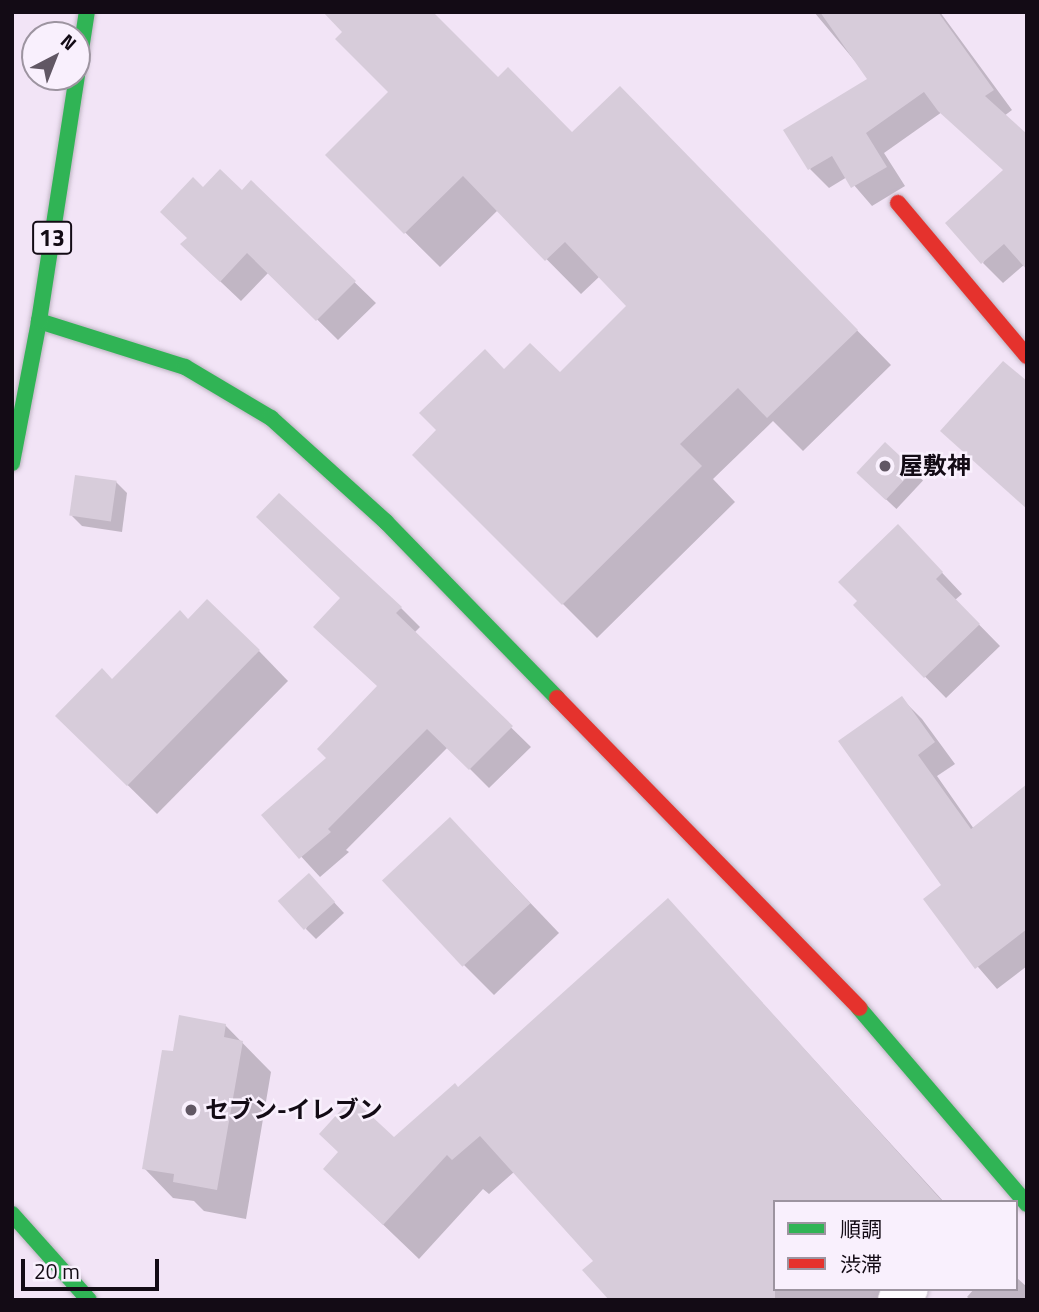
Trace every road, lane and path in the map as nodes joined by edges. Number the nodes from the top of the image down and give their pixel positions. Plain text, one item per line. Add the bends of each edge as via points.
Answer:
1 (87, 12) edge
2 (898, 203) dead end
3 (39, 321) junction
4 (1027, 356) edge
5 (12, 463) edge
6 (1020, 1195) edge
7 (12, 1214) edge
8 (89, 1300) edge

1 - 3 main road, 13
2 - 4 main road
3 - 5 main road, 13
3 - 6 main road via 186,367 280,426 386,522 852,1000
7 - 8 main road

